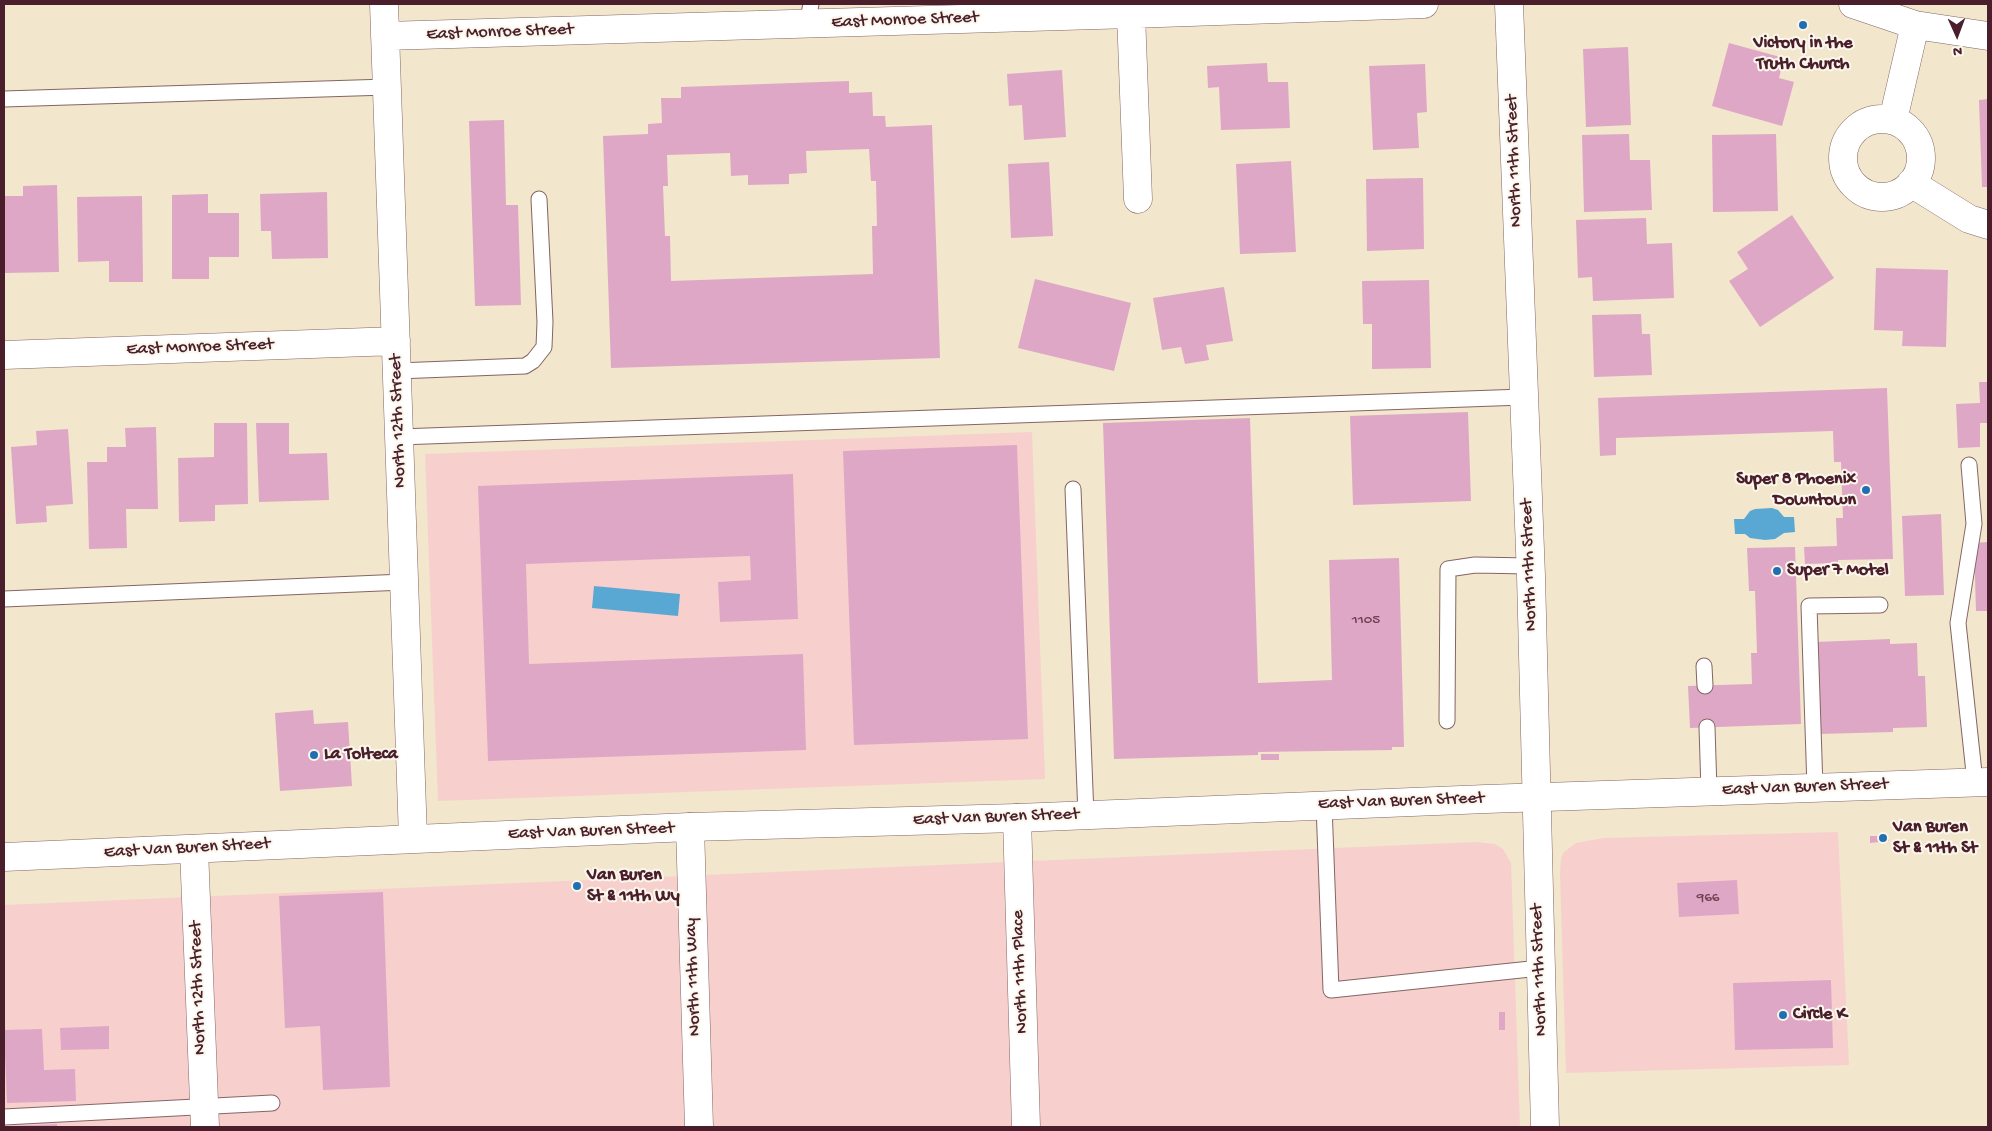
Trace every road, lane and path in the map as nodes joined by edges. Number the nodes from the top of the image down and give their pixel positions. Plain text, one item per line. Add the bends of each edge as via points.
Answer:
1 (384, 4) edge
2 (1424, 4) edge
3 (1509, 4) edge
4 (1853, 4) edge
5 (1262, 7) edge
6 (930, 12) edge
7 (809, 14) edge
8 (1131, 14) junction
9 (1915, 25) junction
10 (385, 36) junction
11 (1988, 36) edge
12 (387, 87) junction
13 (4, 99) edge
14 (1893, 120) junction
15 (1911, 183) junction
16 (539, 199) dead end
17 (1138, 199) dead end
18 (1988, 225) edge
19 (396, 341) junction
20 (4, 355) edge
21 (397, 371) junction
22 (1523, 397) junction
23 (399, 437) junction
24 (1969, 465) dead end
25 (1073, 488) dead end
26 (1530, 566) junction
27 (404, 582) junction
28 (4, 599) edge
29 (1880, 605) dead end
30 (1704, 666) dead end
31 (1705, 686) dead end
32 (1447, 721) dead end
33 (1707, 728) dead end
34 (1982, 782) edge
35 (1816, 788) junction
36 (1710, 791) junction
37 (1537, 797) junction
38 (1324, 805) junction
39 (1086, 815) junction
40 (1017, 818) junction
41 (690, 827) junction
42 (413, 838) junction
43 (194, 850) junction
44 (4, 857) edge
45 (1540, 968) junction
46 (272, 1103) dead end
47 (204, 1116) edge
48 (4, 1117) edge
49 (699, 1127) edge
50 (1026, 1127) edge
51 (1545, 1127) edge

1 - 10 street, North 12th Street
2 - 5 street, East Monroe Street
3 - 22 street, North 11th Street
4 - 9 street
5 - 8 street, East Monroe Street
6 - 7 street, East Monroe Street
6 - 8 street, East Monroe Street
7 - 10 street, East Monroe Street
8 - 17 street
9 - 11 street
9 - 14 street
10 - 12 street, North 12th Street
12 - 13 lane
12 - 19 street, North 12th Street
14 - 15 street via 1914,135 1920,147 1918,173
14 - 15 street via 1880,118 1857,128 1846,144 1843,162 1854,185 1870,194 1889,196
15 - 18 street via 1968,219
16 - 21 lane via 545,322 544,347 533,361 525,366
19 - 20 street, East Monroe Street
19 - 21 street, North 12th Street
21 - 23 street, North 12th Street
22 - 23 lane
22 - 26 street, North 11th Street
23 - 27 street, North 12th Street
24 - 34 lane via 1974,524 1958,623
25 - 39 lane
26 - 32 lane via 1475,565 1448,569
26 - 37 street, North 11th Street
27 - 28 lane
27 - 42 street, North 12th Street
29 - 35 lane via 1809,606
30 - 31 lane
33 - 36 lane
34 - 35 street, East Van Buren Street
35 - 36 street, East Van Buren Street
36 - 37 street, East Van Buren Street
37 - 38 street, East Van Buren Street
37 - 45 street, North 11th Street
38 - 39 street, East Van Buren Street
38 - 45 lane via 1331,990
39 - 40 street, East Van Buren Street
40 - 41 street, East Van Buren Street
40 - 50 street, North 11th Place
41 - 42 street, East Van Buren Street
41 - 49 street, North 11th Way
42 - 43 street, East Van Buren Street
43 - 44 street, East Van Buren Street
43 - 47 street, North 12th Street
45 - 51 street, North 11th Street
46 - 47 lane
47 - 48 lane

